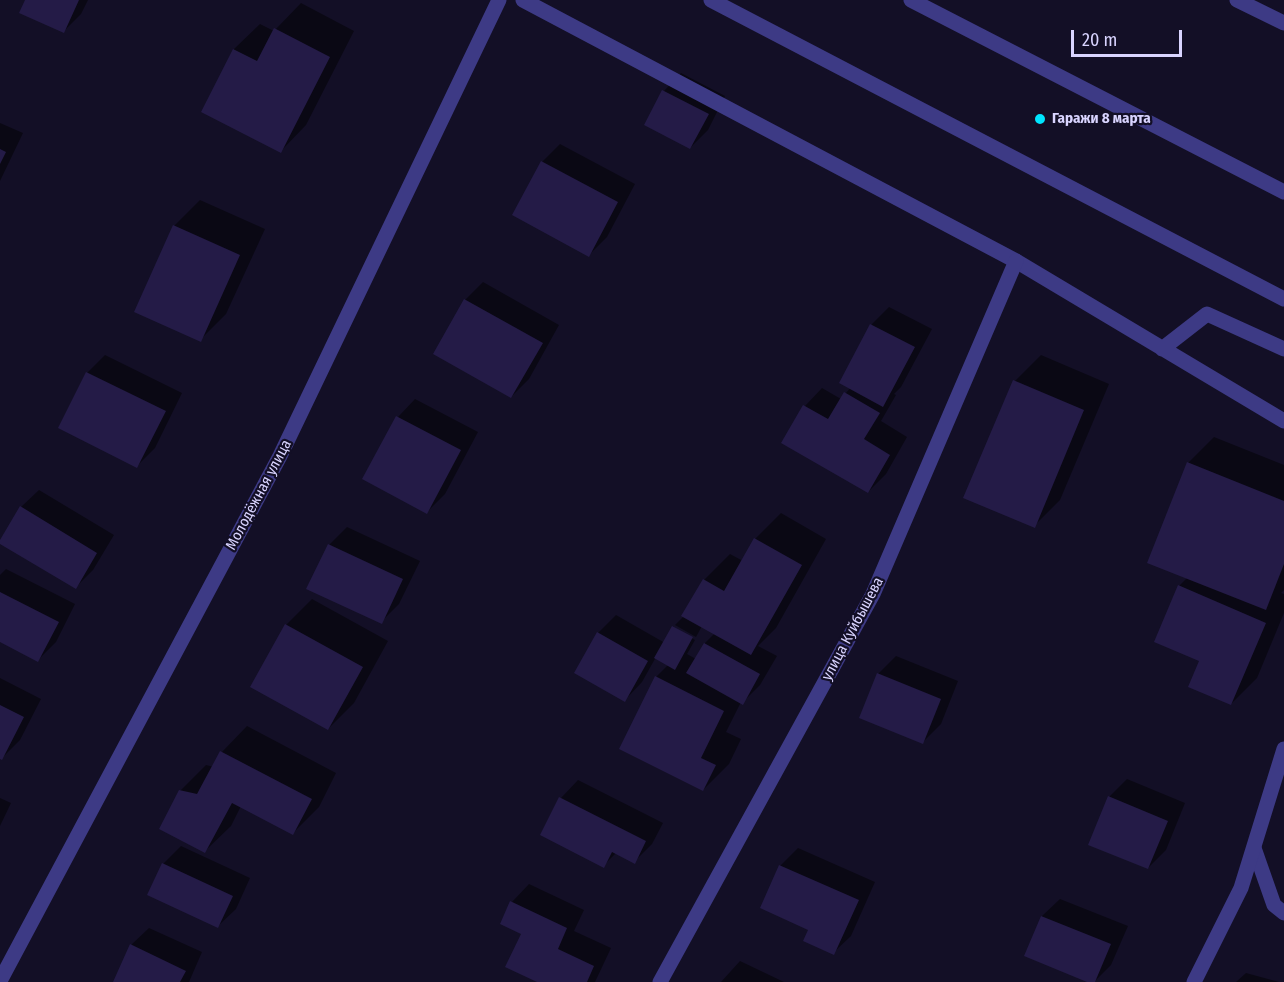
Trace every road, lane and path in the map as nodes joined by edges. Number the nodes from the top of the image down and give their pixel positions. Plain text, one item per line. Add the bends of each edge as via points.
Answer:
1 (499, 0) edge
2 (523, 0) edge
3 (711, 0) edge
4 (911, 0) edge
5 (1238, 0) edge
6 (1284, 23) edge
7 (1284, 192) edge
8 (1016, 261) junction
9 (1284, 299) edge
10 (1162, 349) junction
11 (1284, 349) edge
12 (1284, 421) edge
13 (1284, 749) edge
14 (1254, 848) junction
15 (1284, 913) edge
16 (0, 981) edge
17 (660, 982) edge
18 (1194, 982) edge

1 - 16 street, Молодёжная улица via 280,456
2 - 8 street
3 - 9 street
4 - 7 street
5 - 6 street
8 - 10 street
8 - 17 street, улица Куйбышева via 873,594
10 - 11 street via 1207,314
10 - 12 street
13 - 14 street
14 - 15 street via 1275,905
14 - 18 street via 1241,888

